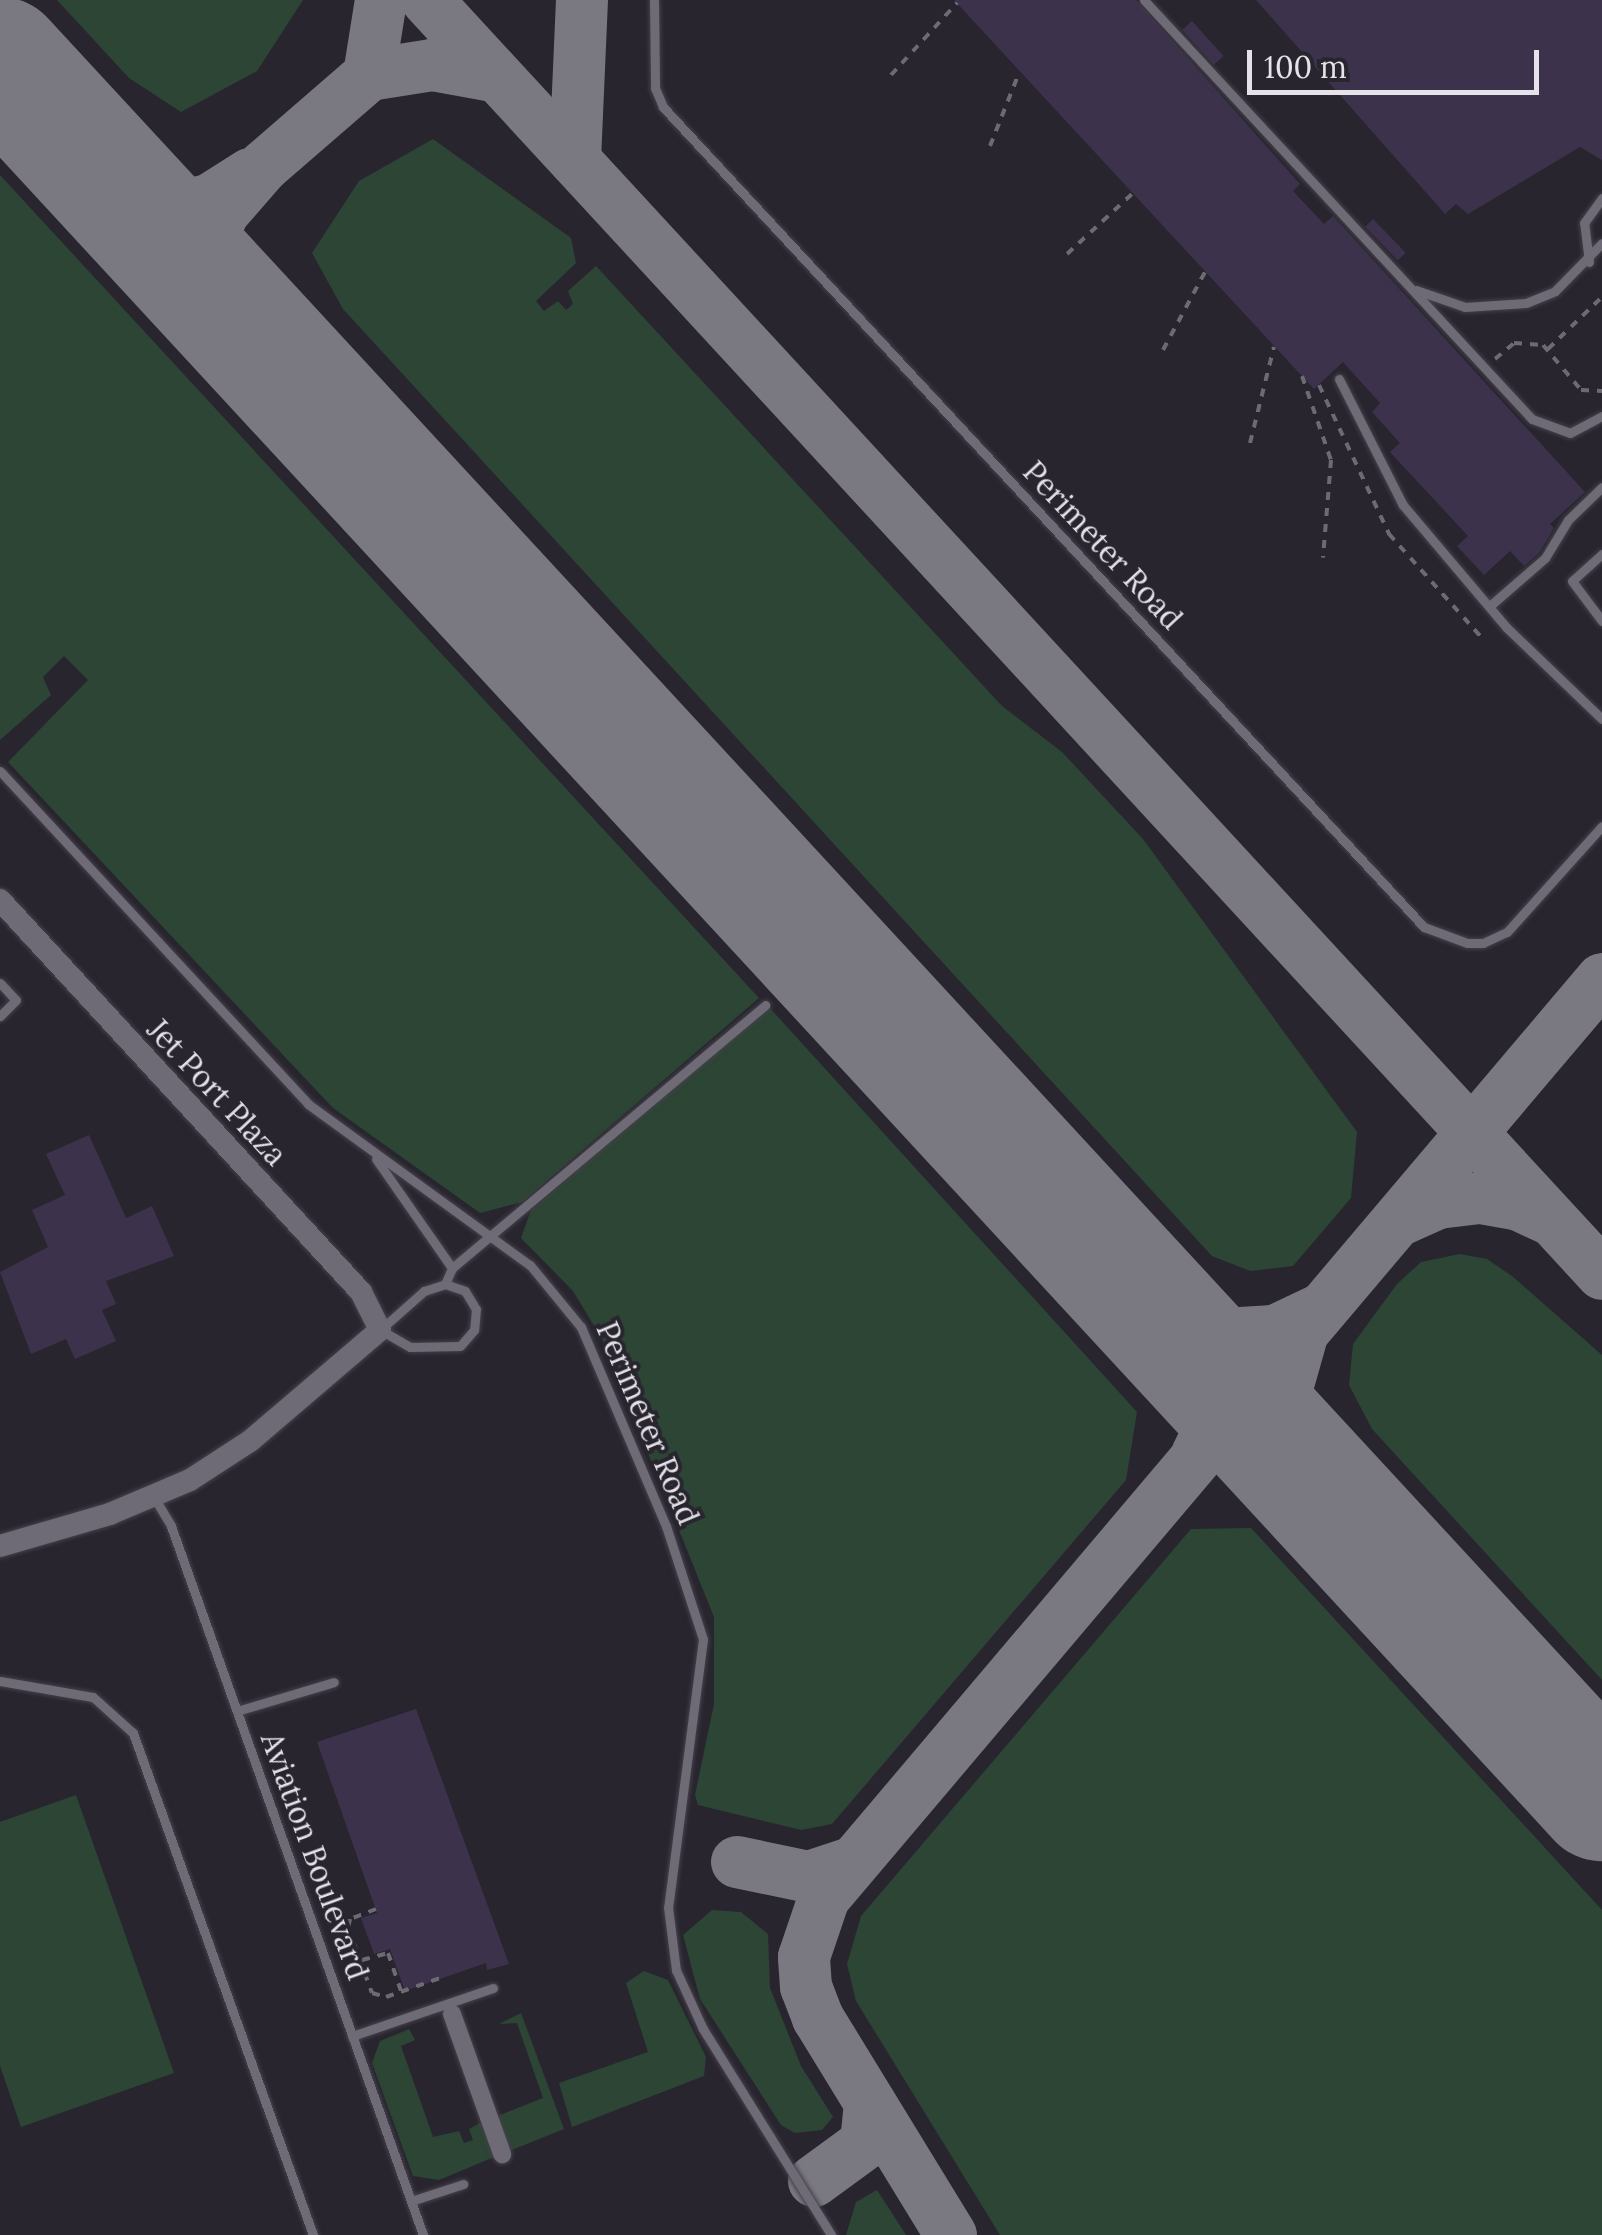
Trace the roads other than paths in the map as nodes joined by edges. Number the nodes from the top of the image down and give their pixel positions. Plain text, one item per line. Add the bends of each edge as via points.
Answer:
1 (654, 0) edge
2 (1144, 0) edge
3 (1165, 0) edge
4 (1166, 18) junction
5 (1602, 198) edge
6 (1602, 243) edge
7 (1589, 262) junction
8 (1413, 289) junction
9 (1338, 379) dead end
10 (1602, 416) edge
11 (1602, 487) edge
12 (1602, 554) edge
13 (1492, 604) junction
14 (1602, 622) edge
15 (1602, 719) edge
16 (0, 772) edge
17 (1602, 826) edge
18 (2, 905) edge
19 (0, 982) edge
20 (765, 1005) dead end
21 (0, 1016) edge
22 (373, 1154) junction
23 (493, 1237) junction
24 (452, 1268) junction
25 (444, 1284) junction
26 (380, 1330) junction
27 (154, 1496) junction
28 (0, 1546) edge
29 (0, 1681) edge
30 (334, 1682) dead end
31 (237, 1711) junction
32 (493, 1988) dead end
33 (452, 2014) dead end
34 (352, 2036) junction
35 (502, 2154) dead end
36 (464, 2184) dead end
37 (411, 2201) junction
38 (313, 2235) edge
39 (423, 2235) edge
40 (831, 2235) edge

1 - 17 lane, Perimeter Road via 655,88 663,107 1424,926 1466,943 1483,944 1507,932
2 - 4 lane
3 - 4 lane
4 - 8 lane
5 - 7 lane via 1584,223
6 - 7 lane
7 - 8 lane via 1555,291 1495,309 1465,307
8 - 10 lane via 1543,428 1570,433
9 - 13 lane via 1404,505
11 - 13 lane via 1568,520 1545,558
12 - 14 lane via 1572,581
13 - 15 lane via 1506,626
16 - 22 lane, Perimeter Road via 308,1104
18 - 26 street, Jet Port Plaza via 361,1292
19 - 21 lane via 16,1000
20 - 23 lane
22 - 23 lane, Perimeter Road
22 - 24 lane
23 - 24 lane
23 - 40 lane, Perimeter Road via 557,1292 581,1327 696,1602 702,1667 674,1830 670,1941 704,2029
24 - 25 lane
25 - 26 lane via 424,1291
25 - 26 lane via 465,1291 476,1309 474,1330 460,1346 410,1346
26 - 27 street via 250,1441
27 - 28 street
27 - 31 lane, Aviation Boulevard via 172,1526
29 - 38 lane via 92,1697 133,1733
30 - 31 lane
31 - 34 lane, Aviation Boulevard
32 - 34 lane
33 - 35 street
34 - 37 lane, Aviation Boulevard
36 - 37 lane
37 - 39 lane, Aviation Boulevard

